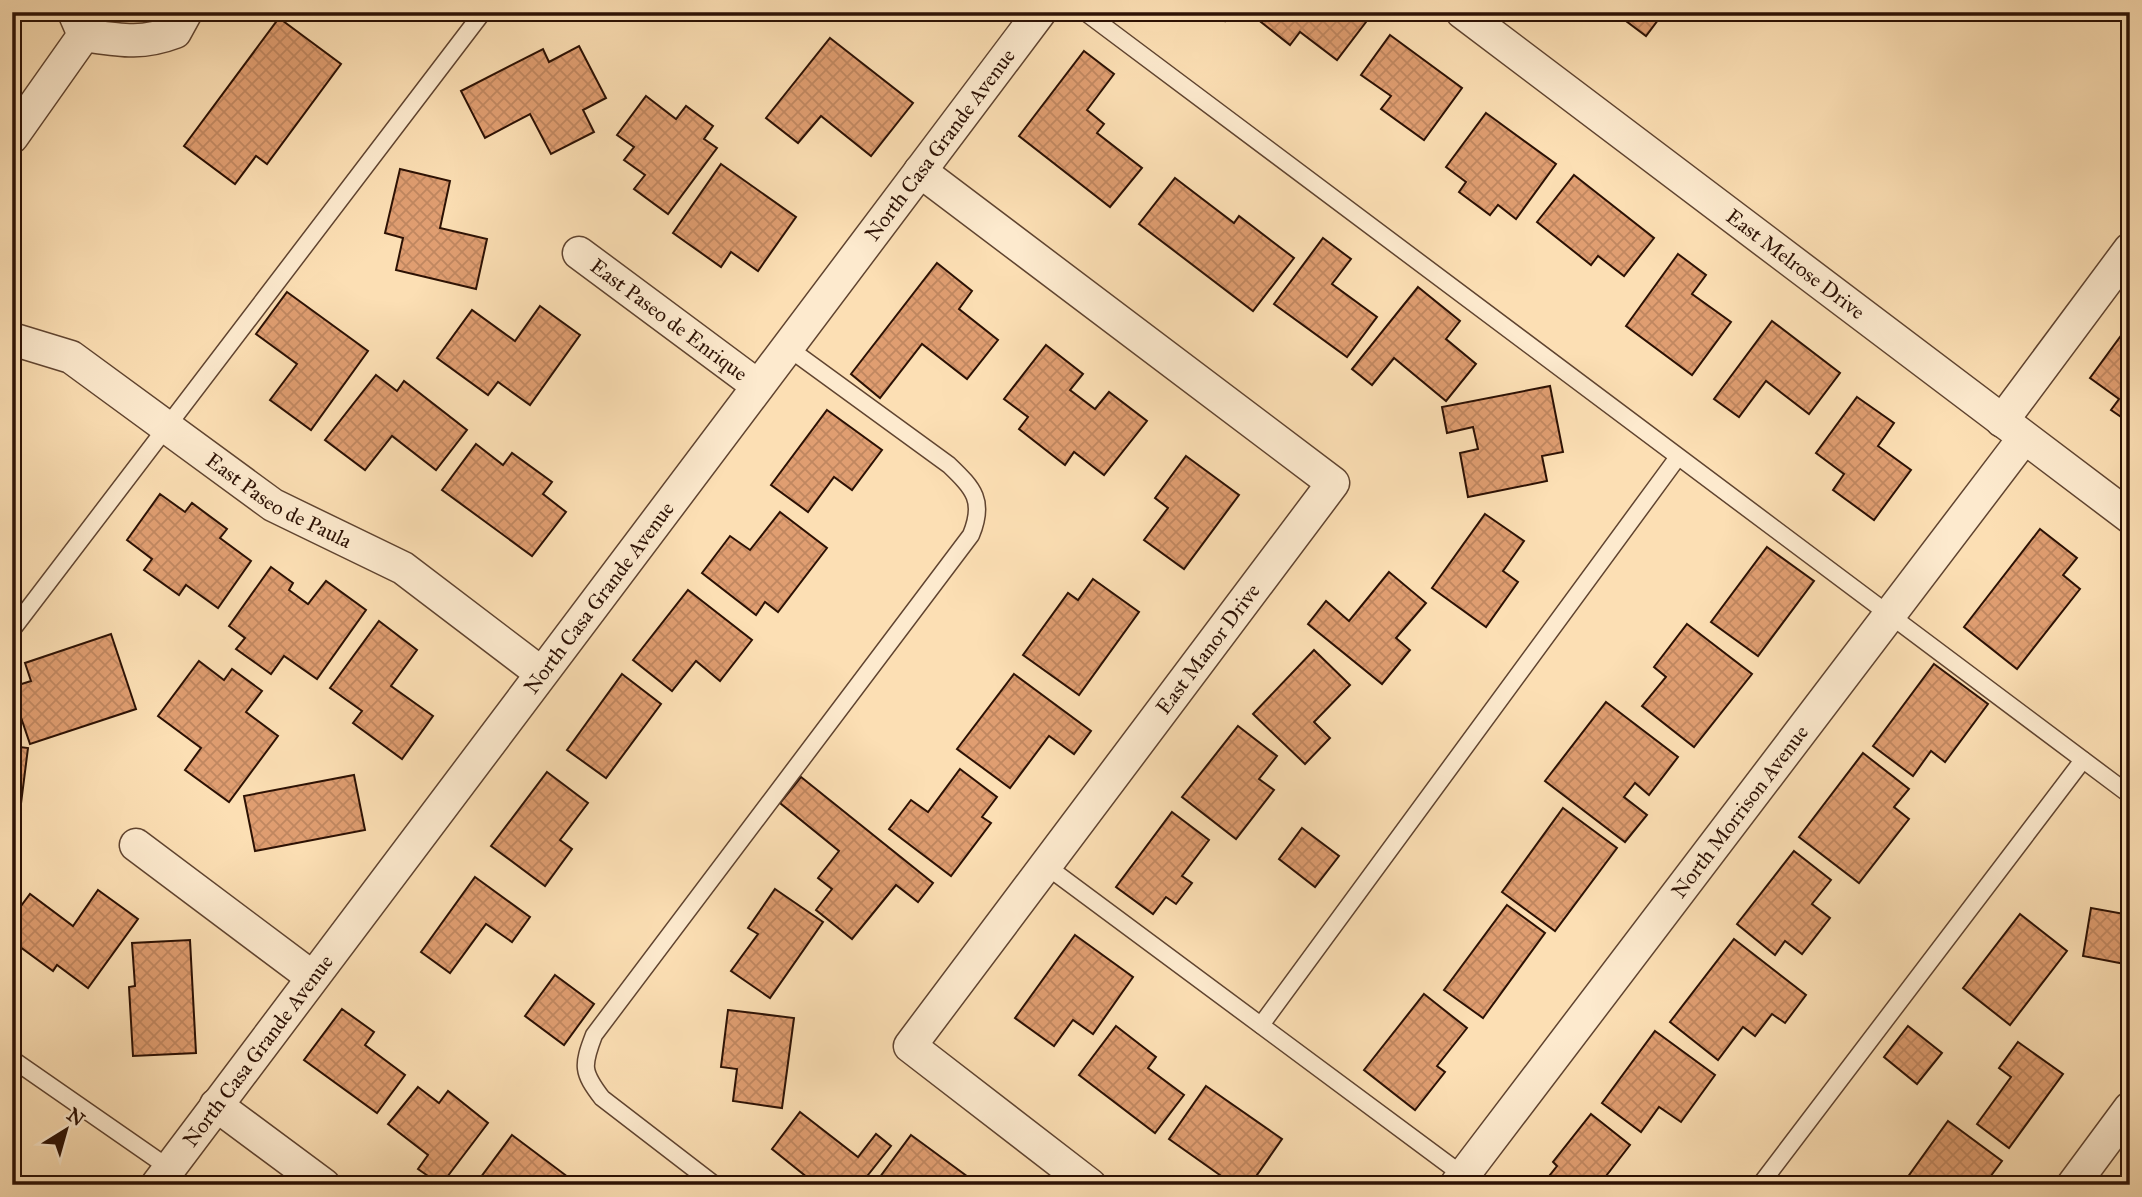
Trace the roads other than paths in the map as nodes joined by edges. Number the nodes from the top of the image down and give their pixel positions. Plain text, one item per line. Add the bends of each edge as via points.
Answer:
1 (186, 12) edge
2 (482, 12) edge
3 (1040, 12) edge
4 (1085, 12) edge
5 (1462, 12) edge
6 (79, 24) edge
7 (12, 137) edge
8 (920, 171) junction
9 (2129, 252) edge
10 (579, 253) dead end
11 (12, 339) edge
12 (787, 347) junction
13 (758, 386) junction
14 (166, 426) junction
15 (2013, 430) junction
16 (1678, 457) junction
17 (2130, 517) edge
18 (1889, 615) junction
19 (12, 631) edge
20 (541, 673) junction
21 (2083, 760) junction
22 (2130, 795) edge
23 (136, 845) dead end
24 (1045, 865) junction
25 (312, 977) junction
26 (1261, 1025) junction
27 (12, 1059) edge
28 (216, 1105) junction
29 (2130, 1108) edge
30 (163, 1177) edge
31 (1465, 1182) edge
32 (324, 1185) edge
33 (715, 1185) edge
34 (1090, 1185) edge
35 (1760, 1185) edge
36 (2073, 1185) edge

1 - 6 street via 175,32 155,40 128,41
2 - 14 lane
3 - 8 street, North Casa Grande Avenue
4 - 16 lane
5 - 15 street, East Melrose Drive
6 - 7 street
8 - 12 street, North Casa Grande Avenue
8 - 24 street, East Manor Drive via 1333,483
9 - 15 street, North Morrison Avenue
10 - 13 street, East Paseo de Enrique
11 - 14 street, East Paseo de Paula via 71,357
12 - 13 street, North Casa Grande Avenue
12 - 33 lane via 949,465 977,500 978,518 971,535 589,1047 585,1058 588,1079 602,1098
13 - 20 street, North Casa Grande Avenue
14 - 19 lane
14 - 20 street, East Paseo de Paula via 273,505 403,568
15 - 17 street, East Melrose Drive
15 - 18 street, North Morrison Avenue
16 - 18 lane
16 - 26 lane
18 - 21 lane
18 - 31 street, North Morrison Avenue
20 - 25 street, North Casa Grande Avenue
21 - 22 lane
21 - 35 lane
23 - 25 street
24 - 26 lane
24 - 34 street, East Manor Drive via 909,1046
25 - 28 street, North Casa Grande Avenue
26 - 31 lane
27 - 30 lane
28 - 30 street, North Casa Grande Avenue
28 - 32 street
29 - 36 street

